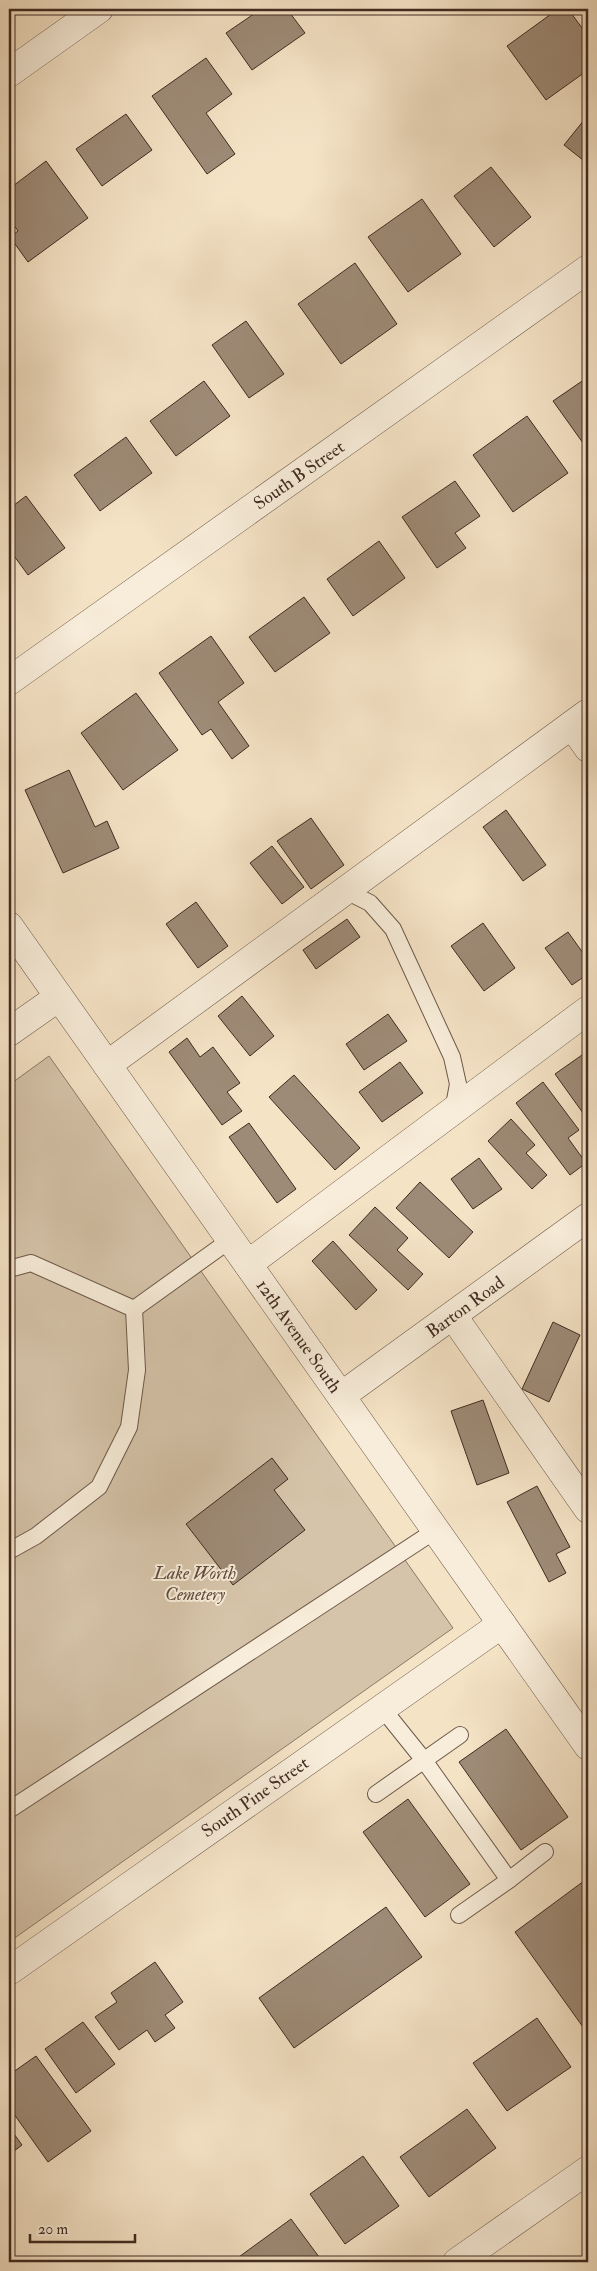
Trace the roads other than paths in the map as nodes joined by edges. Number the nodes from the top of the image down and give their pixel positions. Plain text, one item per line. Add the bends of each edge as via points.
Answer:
1 (99, 9) edge
2 (9, 73) edge
3 (588, 269) edge
4 (9, 681) edge
5 (580, 719) edge
6 (588, 748) edge
7 (346, 890) junction
8 (9, 926) edge
9 (59, 997) junction
10 (588, 1010) edge
11 (9, 1032) edge
12 (107, 1065) junction
13 (453, 1111) junction
14 (588, 1217) edge
15 (230, 1240) junction
16 (248, 1264) junction
17 (9, 1269) edge
18 (134, 1309) junction
19 (453, 1316) junction
20 (341, 1396) junction
21 (588, 1509) edge
22 (436, 1530) junction
23 (9, 1551) edge
24 (502, 1624) junction
25 (382, 1708) junction
26 (460, 1735) dead end
27 (588, 1746) edge
28 (423, 1759) junction
29 (376, 1794) dead end
30 (9, 1810) edge
31 (545, 1852) dead end
32 (509, 1880) junction
33 (459, 1915) dead end
34 (9, 1971) edge
35 (588, 2170) edge
36 (457, 2262) edge

1 - 2 street
3 - 4 street, South B Street
5 - 6 street
5 - 7 street
7 - 12 street
7 - 13 lane via 370,903 393,929 452,1057 458,1084
8 - 9 street, 12th Avenue South
9 - 11 street
9 - 12 street, 12th Avenue South
10 - 13 street
12 - 15 street, 12th Avenue South
13 - 16 street
14 - 19 street, Barton Road
15 - 16 street, 12th Avenue South
15 - 18 lane
16 - 20 street, 12th Avenue South
17 - 18 lane via 31,1263
18 - 23 lane via 137,1370 129,1427 100,1487 36,1536
19 - 20 street, Barton Road
19 - 21 street
20 - 22 street, 12th Avenue South
22 - 24 street, 12th Avenue South
22 - 30 lane
24 - 25 street, South Pine Street
24 - 27 street, 12th Avenue South
25 - 28 lane
25 - 34 street, South Pine Street
26 - 28 lane
28 - 29 lane
28 - 32 lane
31 - 32 lane
32 - 33 lane
35 - 36 street

